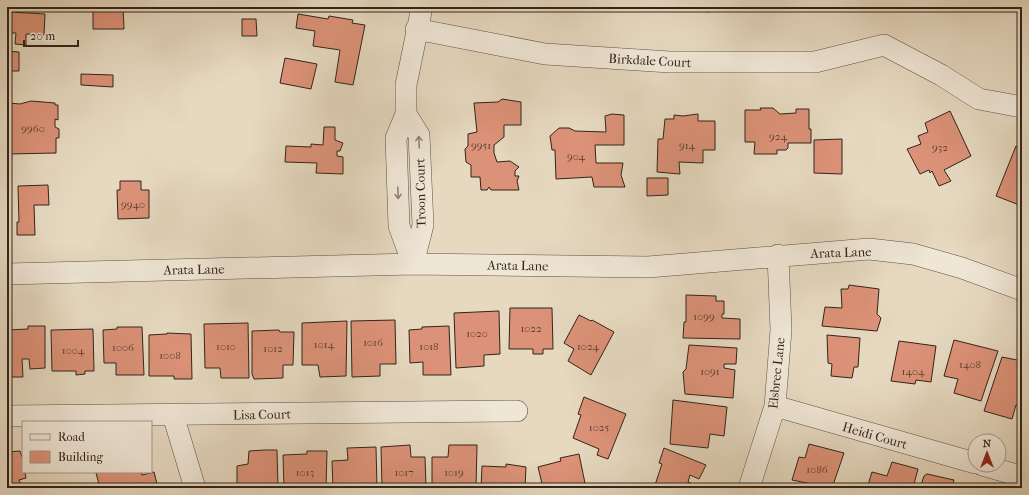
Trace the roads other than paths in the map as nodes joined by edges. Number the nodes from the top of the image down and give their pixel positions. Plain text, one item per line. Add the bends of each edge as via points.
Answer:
1 (422, 7) edge
2 (416, 29) junction
3 (1022, 107) edge
4 (778, 255) junction
5 (413, 264) junction
6 (7, 274) edge
7 (1022, 290) edge
8 (775, 406) junction
9 (517, 411) dead end
10 (173, 415) junction
11 (7, 416) edge
12 (967, 461) edge
13 (1007, 472) edge
14 (1020, 476) dead end
15 (195, 488) edge
16 (748, 488) edge

1 - 2 street, Troon Court
2 - 3 street, Birkdale Court via 545,54 670,62 815,62 884,45 941,75 979,99
2 - 5 street, Troon Court via 406,85 406,114 396,138 399,226
4 - 5 street, Arata Lane via 648,267
4 - 7 street, Arata Lane via 869,249 913,254 962,268
4 - 8 street, Elsbree Lane via 781,330
5 - 6 street, Arata Lane
8 - 12 street, Heidi Court
8 - 16 street, Elsbree Lane
9 - 10 street, Lisa Court
10 - 11 street, Lisa Court
10 - 15 street
13 - 14 street

